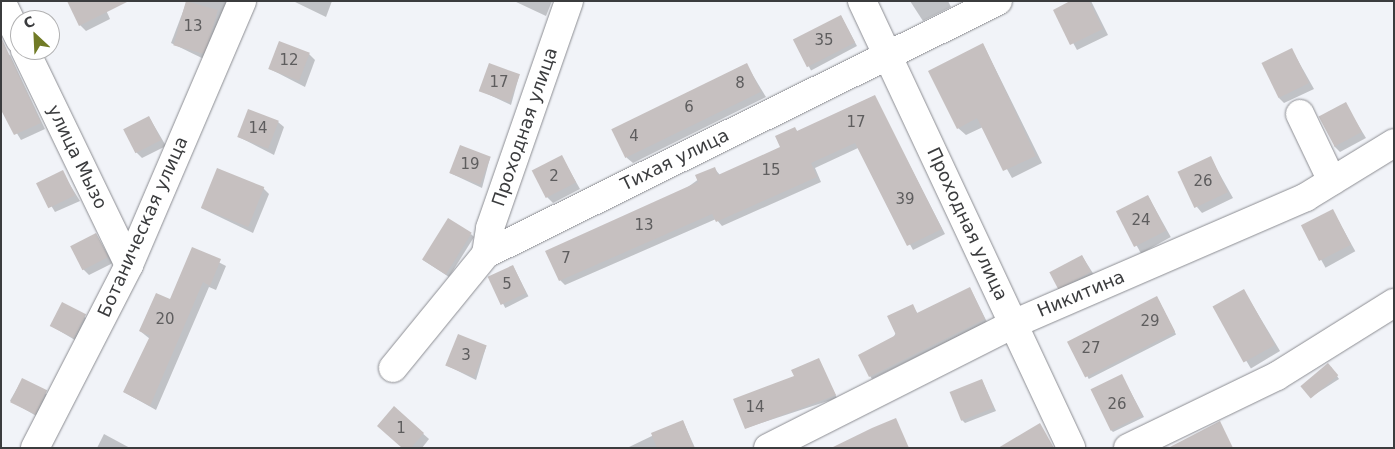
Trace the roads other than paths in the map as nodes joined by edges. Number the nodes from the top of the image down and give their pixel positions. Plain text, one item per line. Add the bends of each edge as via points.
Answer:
1 (1, 1) edge
2 (242, 1) edge
3 (569, 1) edge
4 (862, 1) edge
5 (998, 1) edge
6 (10, 19) edge
7 (887, 55) junction
8 (30, 60) edge
9 (1300, 114) dead end
10 (1394, 143) edge
11 (1332, 181) junction
12 (486, 254) junction
13 (130, 265) junction
14 (1394, 303) edge
15 (1013, 324) junction
16 (392, 368) dead end
17 (35, 448) edge
18 (768, 448) edge
19 (1071, 448) edge
20 (1128, 448) edge

1 - 6 lane
2 - 13 lane, Ботаническая улица
3 - 12 lane, Проходная улица via 490,228
4 - 7 lane, Проходная улица
5 - 7 lane, Тихая улица
7 - 12 lane, Тихая улица
7 - 15 lane, Проходная улица
8 - 13 lane, улица Мызо
9 - 11 lane
10 - 11 lane, Никитина
11 - 15 lane, Никитина via 1306,197
12 - 16 lane, Тихая улица
13 - 17 lane, Ботаническая улица
14 - 20 lane via 1277,376
15 - 18 lane, Никитина
15 - 19 lane, Проходная улица

